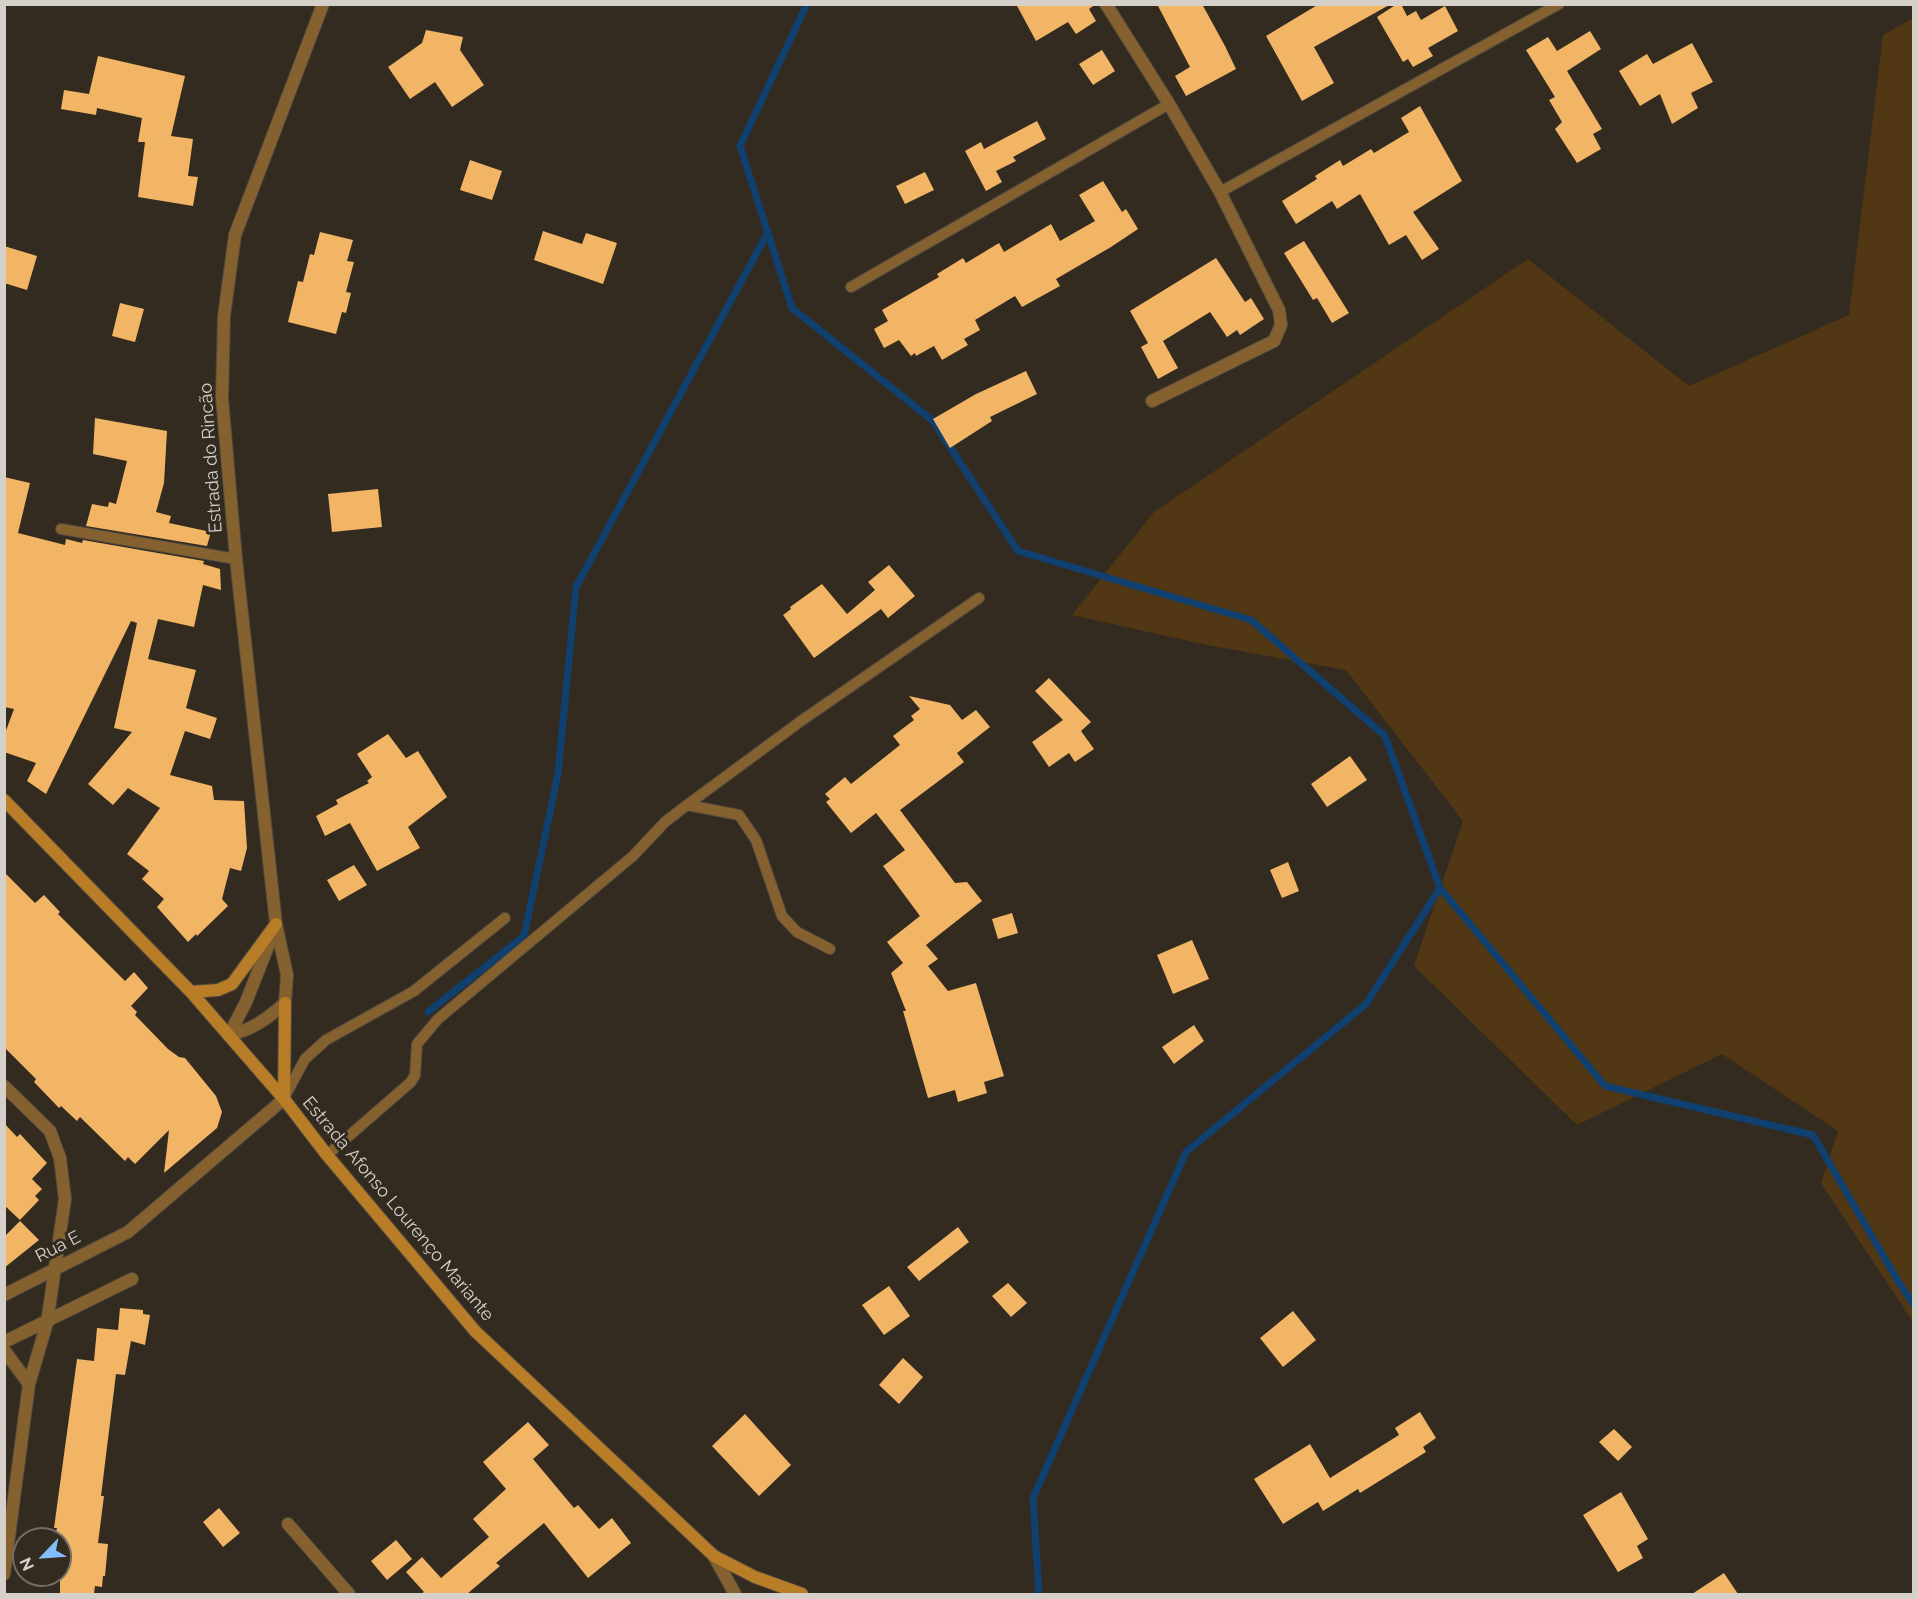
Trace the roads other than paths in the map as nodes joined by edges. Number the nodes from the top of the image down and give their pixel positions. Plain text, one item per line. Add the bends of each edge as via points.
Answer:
1 (323, 4) edge
2 (1106, 4) edge
3 (1559, 4) edge
4 (1169, 104) junction
5 (1220, 192) junction
6 (851, 287) dead end
7 (1152, 401) dead end
8 (62, 529) dead end
9 (236, 559) junction
10 (979, 598) dead end
11 (4, 800) edge
12 (687, 805) junction
13 (505, 918) dead end
14 (276, 924) junction
15 (830, 949) dead end
16 (191, 992) junction
17 (285, 1004) junction
18 (229, 1035) junction
19 (4, 1086) edge
20 (284, 1099) junction
21 (327, 1155) junction
22 (56, 1269) junction
23 (132, 1279) dead end
24 (4, 1295) edge
25 (47, 1323) junction
26 (4, 1342) edge
27 (4, 1350) edge
28 (29, 1383) junction
29 (10, 1496) edge
30 (288, 1524) dead end
31 (714, 1556) junction
32 (4, 1574) edge
33 (349, 1594) edge
34 (735, 1594) edge
35 (802, 1594) edge

1 - 9 street, Estrada do Rincão via 235,235 224,316 222,398
2 - 4 street
3 - 5 lane
4 - 5 street
4 - 6 lane
5 - 7 street via 1279,310 1281,325 1274,341
8 - 9 lane
9 - 14 street, Estrada do Rincão
10 - 12 lane
11 - 16 main road, Estrada Afonso Lourenço Mariante
12 - 15 lane via 739,815 756,840 782,916 797,932
12 - 21 lane via 633,856 438,1019 417,1044 411,1082
13 - 20 lane via 414,991 326,1040 305,1059
14 - 16 main road via 232,984 218,990
14 - 17 street, Estrada do Rincão via 286,975
14 - 18 street, Estrada do Rincão
16 - 18 main road, Estrada Afonso Lourenço Mariante
17 - 18 street via 264,1021
17 - 20 main road
18 - 20 main road, Estrada Afonso Lourenço Mariante
19 - 22 street via 50,1131 60,1158 65,1199
20 - 21 main road, Estrada Afonso Lourenço Mariante
20 - 22 street, Rua E via 128,1232
21 - 31 main road, Estrada Afonso Lourenço Mariante via 476,1332
22 - 24 street, Rua E
22 - 25 street
23 - 25 street
25 - 26 street
25 - 28 street
27 - 28 street
28 - 29 street
29 - 32 street
30 - 33 street
31 - 34 street
31 - 35 main road, Estrada Afonso Lourenço Mariante via 755,1577

